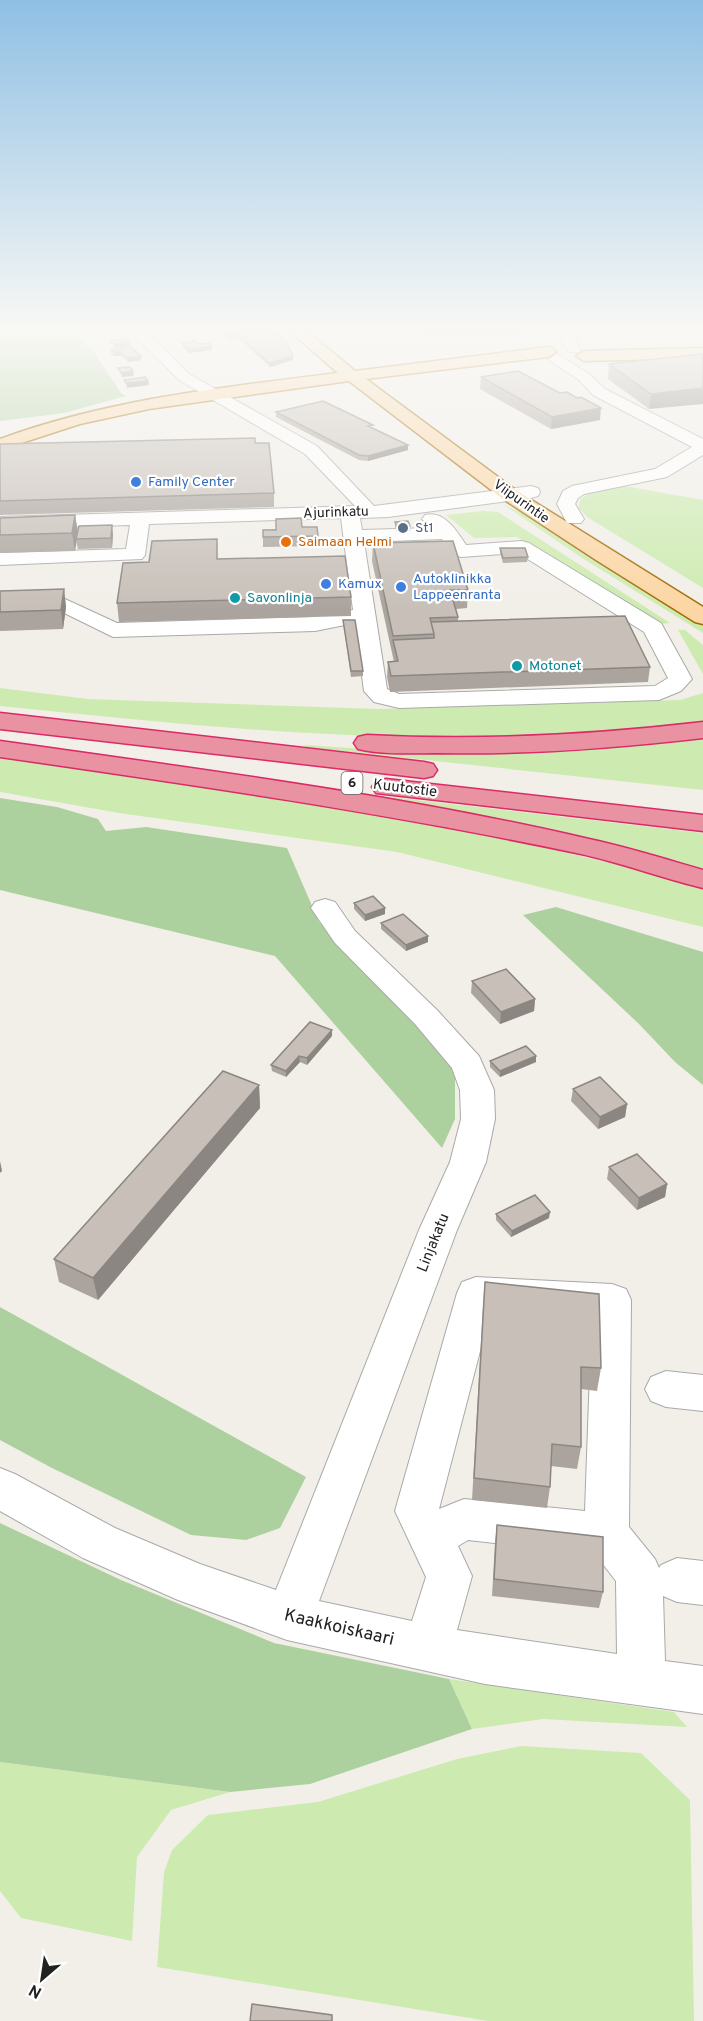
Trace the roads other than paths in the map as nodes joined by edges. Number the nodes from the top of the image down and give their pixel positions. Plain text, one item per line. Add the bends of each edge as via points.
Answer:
1 (72, 421) edge
2 (261, 421) edge
3 (419, 421) edge
4 (429, 421) edge
5 (652, 421) edge
6 (300, 443) junction
7 (703, 448) edge
8 (272, 449) edge
9 (10, 451) edge
10 (531, 492) junction
11 (510, 495) junction
12 (421, 507) junction
13 (358, 513) junction
14 (140, 519) junction
15 (574, 519) junction
16 (0, 523) edge
17 (448, 533) junction
18 (354, 536) junction
19 (135, 555) junction
20 (0, 559) edge
21 (131, 576) edge
22 (61, 580) junction
23 (703, 599) edge
24 (0, 602) edge
25 (366, 614) junction
26 (703, 617) edge
27 (0, 713) edge
28 (0, 721) edge
29 (703, 729) edge
30 (0, 743) edge
31 (0, 749) edge
32 (703, 801) edge
33 (703, 823) edge
34 (703, 879) edge
35 (324, 908) dead end
36 (0, 1488) edge
37 (607, 1534) junction
38 (430, 1538) junction
39 (287, 1617) junction
40 (428, 1647) junction
41 (642, 1681) junction
42 (703, 1690) edge

1 - 9 main road via 38,430
2 - 6 street
3 - 11 main road, Viipurintie
4 - 10 main road, Viipurintie
5 - 7 street
6 - 8 street
6 - 13 street via 364,505
7 - 15 street via 661,473 578,490 566,504
10 - 11 street, Ajurinkatu
10 - 15 main road, Viipurintie
11 - 12 street, Ajurinkatu
11 - 26 main road, Viipurintie
12 - 13 street, Ajurinkatu
12 - 17 street
13 - 14 street, Ajurinkatu
13 - 18 street
14 - 16 street, Ajurinkatu
14 - 19 street
15 - 23 main road, Viipurintie
17 - 18 street
17 - 25 street via 461,550 522,547 653,628 680,679 659,693 399,701 382,697 376,691
18 - 25 street
19 - 21 street
19 - 22 street
20 - 22 street
22 - 24 street
22 - 25 street via 112,630 315,624
27 - 29 highway via 392,745 582,743
28 - 32 highway, Kuutostie / 6
30 - 33 highway, Kuutostie / 6
31 - 34 highway via 415,812 588,847
35 - 39 street, Linjakatu via 345,937 467,1064 477,1090 478,1119 468,1162
36 - 39 street, Kaakkoiskaari via 99,1543 194,1584
37 - 38 street via 464,1519
37 - 38 street via 612,1300 476,1293 417,1511
37 - 41 street via 639,1574
38 - 40 street via 448,1576
39 - 40 street, Kaakkoiskaari
40 - 41 street, Kaakkoiskaari via 485,1660
41 - 42 street, Kaakkoiskaari

